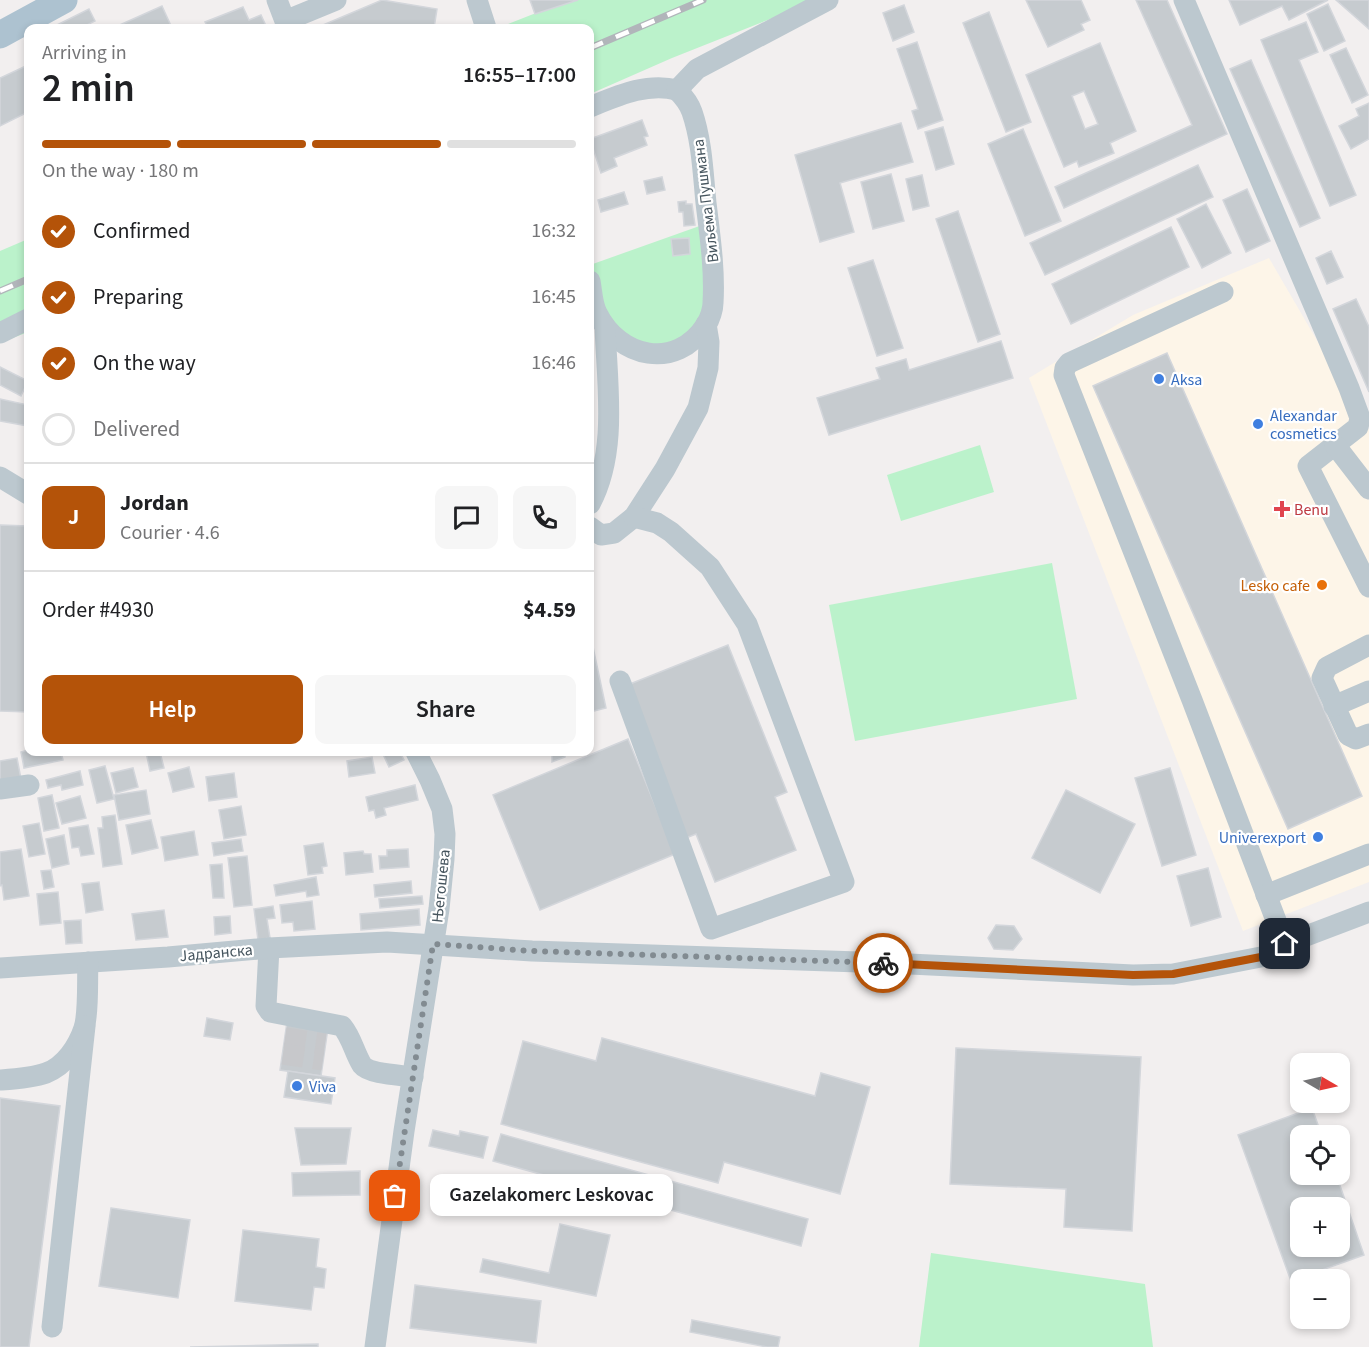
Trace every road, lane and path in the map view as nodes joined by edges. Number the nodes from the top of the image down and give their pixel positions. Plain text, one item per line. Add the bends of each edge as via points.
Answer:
1 (64, 0) edge
2 (336, 0) edge
3 (477, 0) edge
4 (828, 0) edge
5 (1184, 0) edge
6 (279, 1) edge
7 (485, 24) edge
8 (0, 34) edge
9 (677, 90) junction
10 (594, 106) edge
11 (1223, 292) dead end
12 (594, 300) edge
13 (24, 321) edge
14 (706, 324) junction
15 (605, 327) junction
16 (0, 333) edge
17 (1335, 445) junction
18 (0, 477) edge
19 (1369, 489) edge
20 (24, 492) edge
21 (594, 494) edge
22 (634, 517) junction
23 (594, 530) edge
24 (1351, 549) junction
25 (1369, 568) edge
26 (1369, 587) edge
27 (1369, 645) edge
28 (620, 681) dead end
29 (1369, 691) edge
30 (1334, 706) junction
31 (1369, 734) edge
32 (418, 756) edge
33 (29, 785) dead end
34 (0, 789) edge
35 (1369, 854) edge
36 (1266, 895) junction
37 (1369, 912) edge
38 (711, 929) junction
39 (433, 944) junction
40 (1285, 944) junction
41 (269, 948) junction
42 (718, 958) junction
43 (88, 962) junction
44 (0, 968) edge
45 (85, 1026) junction
46 (413, 1077) junction
47 (0, 1080) edge
48 (52, 1327) dead end
49 (375, 1347) edge

1 - 8 main road
2 - 6 street via 285,21
3 - 7 street
4 - 9 street via 697,69
5 - 17 street via 1360,418 1358,428
9 - 10 street via 640,89
9 - 14 street, Виљема Пушмана via 692,111 701,158 713,278 713,306
11 - 36 street via 1070,363 1064,375
12 - 15 street
13 - 16 street
14 - 15 street via 692,340 672,353 659,354 620,343
14 - 22 street via 708,368 698,408
15 - 21 street via 608,430 603,473
17 - 19 street
17 - 24 street via 1308,466
18 - 20 street
22 - 23 street via 614,533 601,535
22 - 38 street via 664,527 710,567 747,624 844,882
24 - 25 street
24 - 26 street
27 - 30 street via 1323,673
28 - 38 street
29 - 30 street
30 - 31 street via 1348,735 1356,739
32 - 39 street, Његошева via 442,809 445,834
33 - 34 street
35 - 36 street
36 - 40 street
37 - 40 street, Јадранска
38 - 42 street
39 - 41 street, Јадранска via 387,942
39 - 42 street, Јадранска
39 - 46 street, Његошева
40 - 42 street, Јадранска via 1266,956 1173,974 1133,975
41 - 43 street, Јадранска
41 - 46 street via 266,1006 270,1012 342,1026 363,1066 370,1071
43 - 44 street, Јадранска
43 - 45 street
45 - 47 street via 72,1053 55,1069
45 - 48 street
46 - 49 street, Његошева

